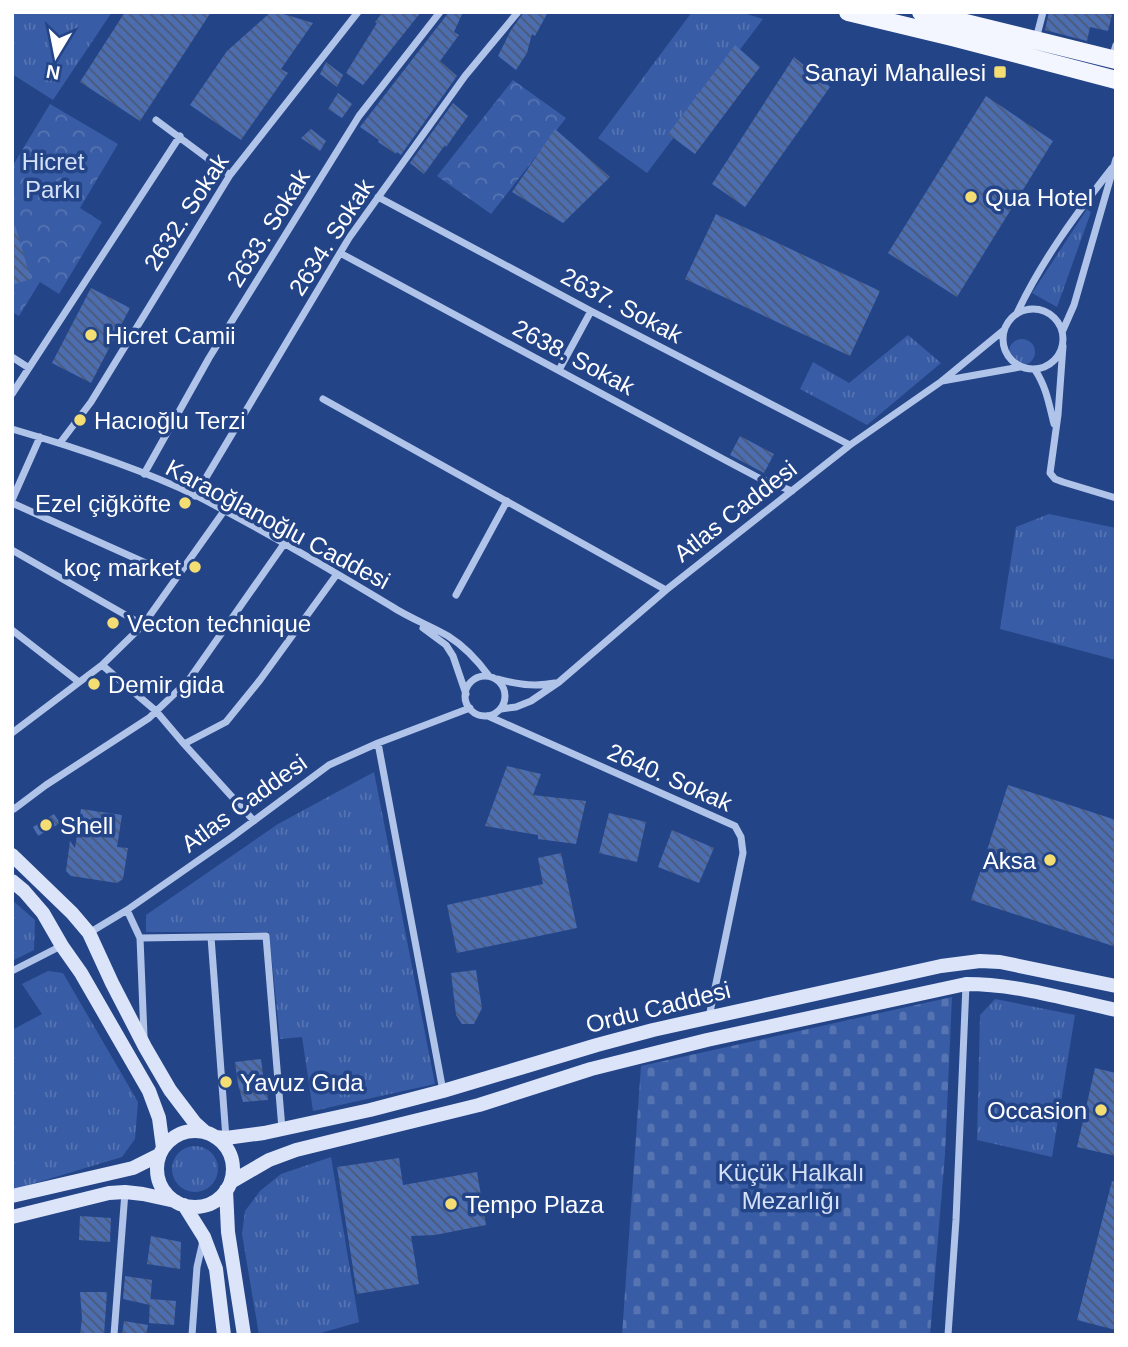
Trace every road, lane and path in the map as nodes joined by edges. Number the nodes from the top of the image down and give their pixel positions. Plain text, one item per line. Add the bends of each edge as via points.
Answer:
1 (358, 12) edge
2 (440, 12) edge
3 (518, 12) edge
4 (848, 12) edge
5 (921, 12) edge
6 (1043, 12) edge
7 (957, 16) edge
8 (1035, 40) junction
9 (1114, 54) edge
10 (1116, 80) edge
11 (156, 120) dead end
12 (180, 136) junction
13 (1115, 162) edge
14 (230, 175) junction
15 (378, 197) junction
16 (340, 253) junction
17 (591, 311) junction
18 (1016, 314) junction
19 (1004, 330) junction
20 (1063, 330) junction
21 (1063, 346) junction
22 (12, 357) edge
23 (1020, 366) junction
24 (29, 368) junction
25 (559, 370) junction
26 (1035, 370) junction
27 (942, 381) junction
28 (12, 394) edge
29 (323, 399) dead end
30 (1055, 428) junction
31 (12, 429) edge
32 (40, 437) junction
33 (60, 443) junction
34 (850, 445) junction
35 (144, 474) junction
36 (792, 491) junction
37 (195, 496) junction
38 (1116, 498) edge
39 (507, 500) junction
40 (12, 501) edge
41 (224, 511) junction
42 (284, 544) junction
43 (12, 550) edge
44 (337, 574) junction
45 (177, 577) junction
46 (666, 590) junction
47 (456, 596) dead end
48 (405, 615) junction
49 (143, 625) junction
50 (12, 630) edge
51 (102, 665) junction
52 (493, 678) junction
53 (79, 682) junction
54 (559, 682) junction
55 (466, 694) junction
56 (470, 708) junction
57 (501, 709) junction
58 (156, 711) junction
59 (488, 716) junction
60 (14, 730) edge
61 (378, 743) junction
62 (184, 744) junction
63 (13, 808) edge
64 (254, 821) junction
65 (12, 855) edge
66 (12, 881) edge
67 (127, 911) junction
68 (89, 934) junction
69 (211, 937) junction
70 (139, 938) junction
71 (65, 950) junction
72 (12, 971) edge
73 (966, 984) junction
74 (1116, 986) edge
75 (1116, 1010) edge
76 (709, 1018) junction
77 (145, 1047) junction
78 (443, 1091) junction
79 (282, 1129) junction
80 (215, 1136) junction
81 (161, 1151) junction
82 (228, 1186) junction
83 (125, 1192) junction
84 (12, 1196) edge
85 (179, 1203) junction
86 (12, 1217) edge
87 (204, 1237) junction
88 (114, 1335) edge
89 (192, 1335) edge
90 (224, 1335) edge
91 (244, 1335) edge
92 (948, 1335) edge

1 - 14 street, 2632. Sokak
2 - 35 street, 2633. Sokak via 359,116 209,358
3 - 15 street, 2634. Sokak
4 - 10 main road
5 - 7 main road
6 - 8 street
7 - 8 main road
8 - 9 main road
11 - 12 street
12 - 14 street
12 - 24 street
13 - 18 street via 1067,226
13 - 20 street
14 - 33 street, 2632. Sokak via 91,402
15 - 16 street, 2634. Sokak
15 - 17 street, 2637. Sokak
16 - 25 street, 2638. Sokak
16 - 37 street, 2634. Sokak
17 - 25 street
17 - 34 street, 2637. Sokak
18 - 19 street
18 - 20 street via 1044,310
19 - 23 street via 1007,355
19 - 27 street, Atlas Caddesi
20 - 21 street
21 - 26 street via 1053,363
21 - 30 street
22 - 24 street
23 - 26 street
23 - 27 street, Atlas Caddesi
24 - 28 street
25 - 36 street, 2638. Sokak via 759,478
26 - 30 street via 1047,393
27 - 34 street, Atlas Caddesi
29 - 39 street
30 - 38 street via 1050,473 1055,479
31 - 32 street, Karaoğlanoğlu Caddesi
32 - 33 street, Karaoğlanoğlu Caddesi
32 - 40 street
33 - 35 street, Karaoğlanoğlu Caddesi
34 - 36 street, Atlas Caddesi
35 - 37 street, Karaoğlanoğlu Caddesi
36 - 46 street, Atlas Caddesi
37 - 41 street, Karaoğlanoğlu Caddesi
39 - 46 street
39 - 47 street
40 - 45 street
41 - 42 street, Karaoğlanoğlu Caddesi
41 - 45 street
42 - 44 street, Karaoğlanoğlu Caddesi
42 - 58 street via 188,681
43 - 49 street
44 - 48 street, Karaoğlanoğlu Caddesi
44 - 62 street via 226,722
45 - 49 street
46 - 54 street, Atlas Caddesi
48 - 52 street via 449,637
48 - 55 street via 446,645
49 - 51 street
50 - 53 street
51 - 53 street
51 - 58 street
52 - 54 street via 539,686
52 - 55 street via 476,678
52 - 57 street via 504,689
53 - 60 street
54 - 57 street, Atlas Caddesi via 531,701
55 - 56 street
56 - 59 street
56 - 61 street, Atlas Caddesi
57 - 59 street
58 - 62 street
58 - 63 street
59 - 76 street, 2640. Sokak via 734,826 743,853
61 - 64 street, Atlas Caddesi via 329,765
61 - 78 street
62 - 64 street
64 - 67 street, Atlas Caddesi
65 - 68 main road
66 - 71 main road via 43,913
67 - 68 street, Atlas Caddesi
67 - 70 street
68 - 71 main road via 70,932 65,936
68 - 71 main road via 88,948 81,954
68 - 77 main road
69 - 70 street
69 - 79 street via 266,936
69 - 80 street
70 - 77 street
71 - 72 street
71 - 81 main road via 149,1091 159,1118
73 - 75 main road, Ordu Caddesi via 1009,986
73 - 82 main road, Ordu Caddesi via 590,1069 479,1105 288,1153
73 - 92 street
74 - 76 main road, Ordu Caddesi via 980,961
76 - 78 main road, Ordu Caddesi via 597,1045
77 - 80 main road via 195,1123
78 - 79 main road, Ordu Caddesi
79 - 80 main road, Ordu Caddesi
80 - 81 main road via 181,1133
80 - 82 main road via 231,1157
81 - 84 main road via 133,1168
81 - 85 main road via 159,1181
82 - 85 main road via 208,1205
82 - 91 main road via 228,1232
83 - 85 main road
83 - 86 main road
83 - 88 street
85 - 87 main road
87 - 89 street
87 - 90 main road via 215,1269

